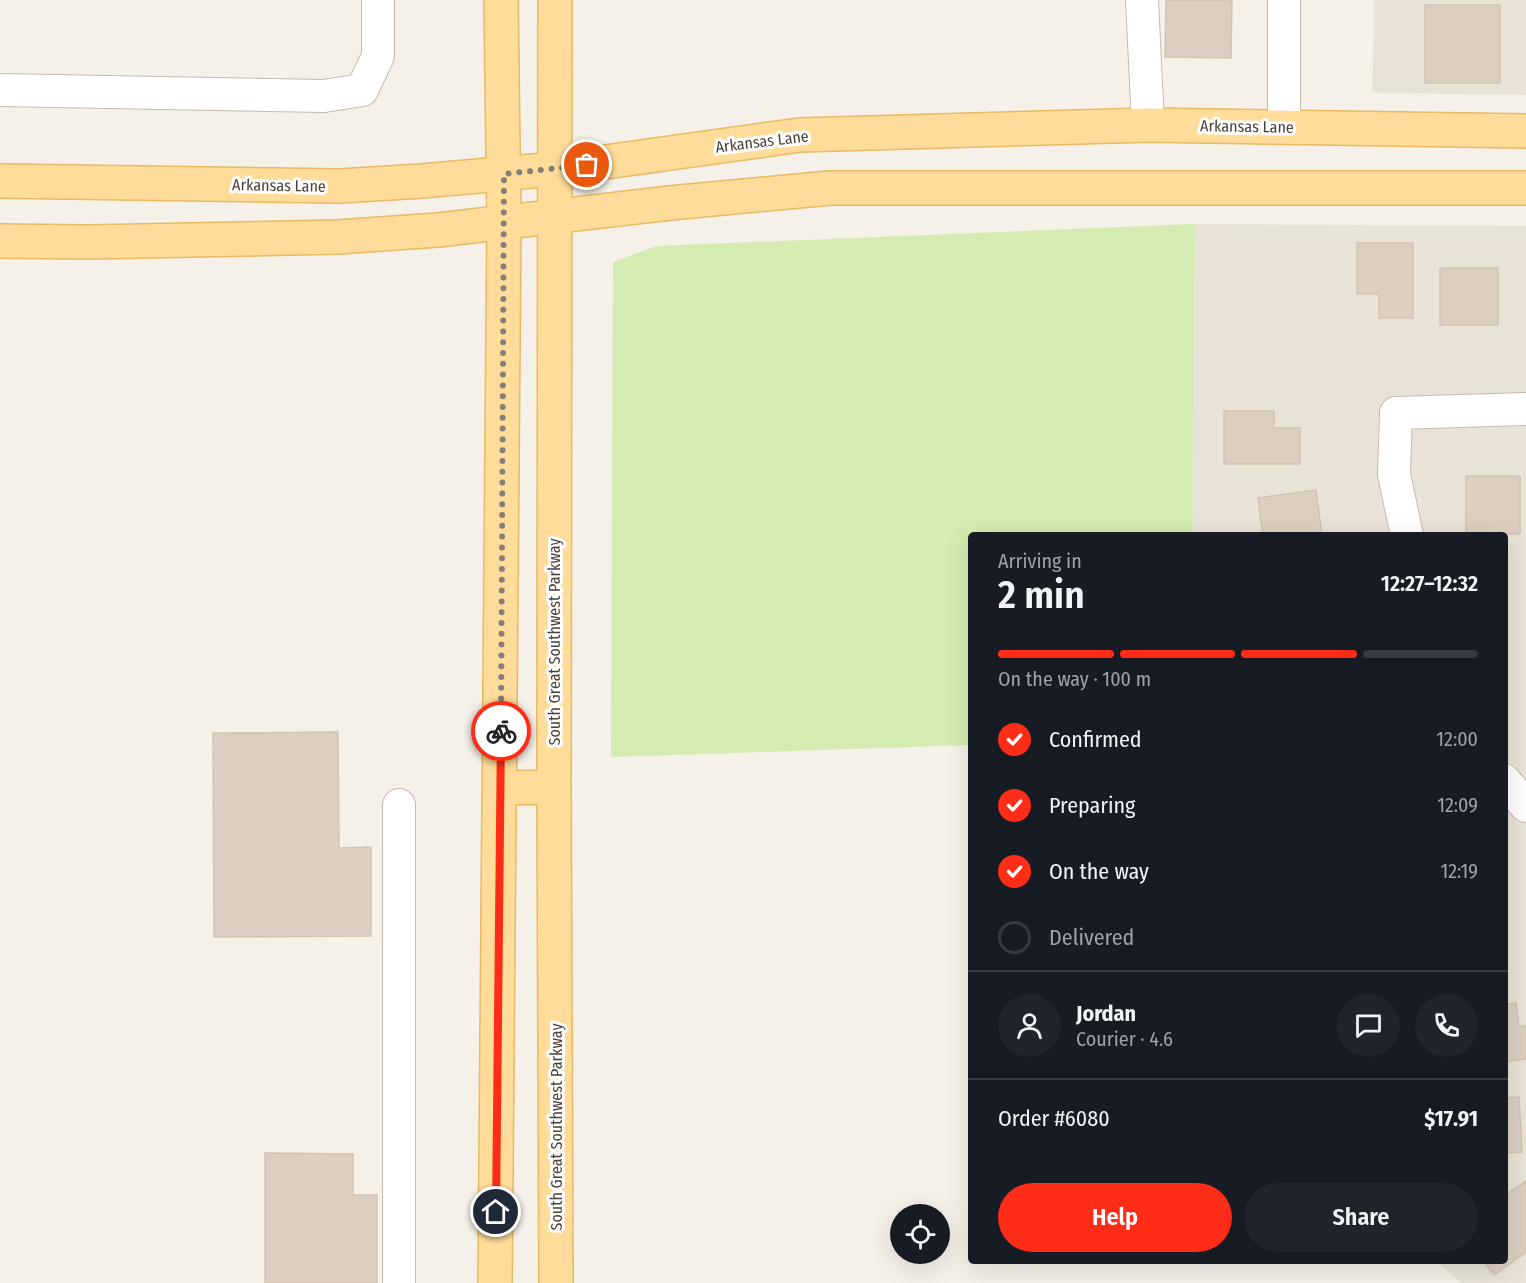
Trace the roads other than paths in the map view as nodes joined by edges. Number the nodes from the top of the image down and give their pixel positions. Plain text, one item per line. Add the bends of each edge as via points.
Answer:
1 (378, 0) edge
2 (501, 0) edge
3 (555, 0) edge
4 (1142, 0) edge
5 (1284, 0) edge
6 (0, 90) edge
7 (1148, 125) junction
8 (1284, 127) junction
9 (1526, 131) edge
10 (555, 169) junction
11 (504, 174) junction
12 (0, 181) edge
13 (1526, 188) edge
14 (555, 218) junction
15 (504, 222) junction
16 (0, 241) edge
17 (1526, 410) edge
18 (1406, 532) edge
19 (1508, 785) edge
20 (554, 787) junction
21 (500, 788) junction
22 (399, 804) dead end
23 (1526, 806) edge
24 (399, 1283) edge
25 (495, 1283) edge
26 (556, 1283) edge

1 - 6 street via 378,56 362,90 324,96
2 - 11 main road
3 - 10 main road, South Great Southwest Parkway
4 - 7 street
5 - 8 street
7 - 8 main road, Arkansas Lane
7 - 10 main road, Arkansas Lane via 800,135
8 - 9 main road, Arkansas Lane
10 - 11 main road, Arkansas Lane
10 - 14 main road, South Great Southwest Parkway
11 - 12 main road, Arkansas Lane via 340,186
11 - 15 main road
13 - 14 main road via 830,188
14 - 15 main road
14 - 20 main road, South Great Southwest Parkway
15 - 16 main road via 338,237
15 - 21 main road
17 - 18 street via 1396,413 1394,474
19 - 23 street
20 - 21 main road
20 - 26 main road, South Great Southwest Parkway
21 - 25 main road
22 - 24 street

